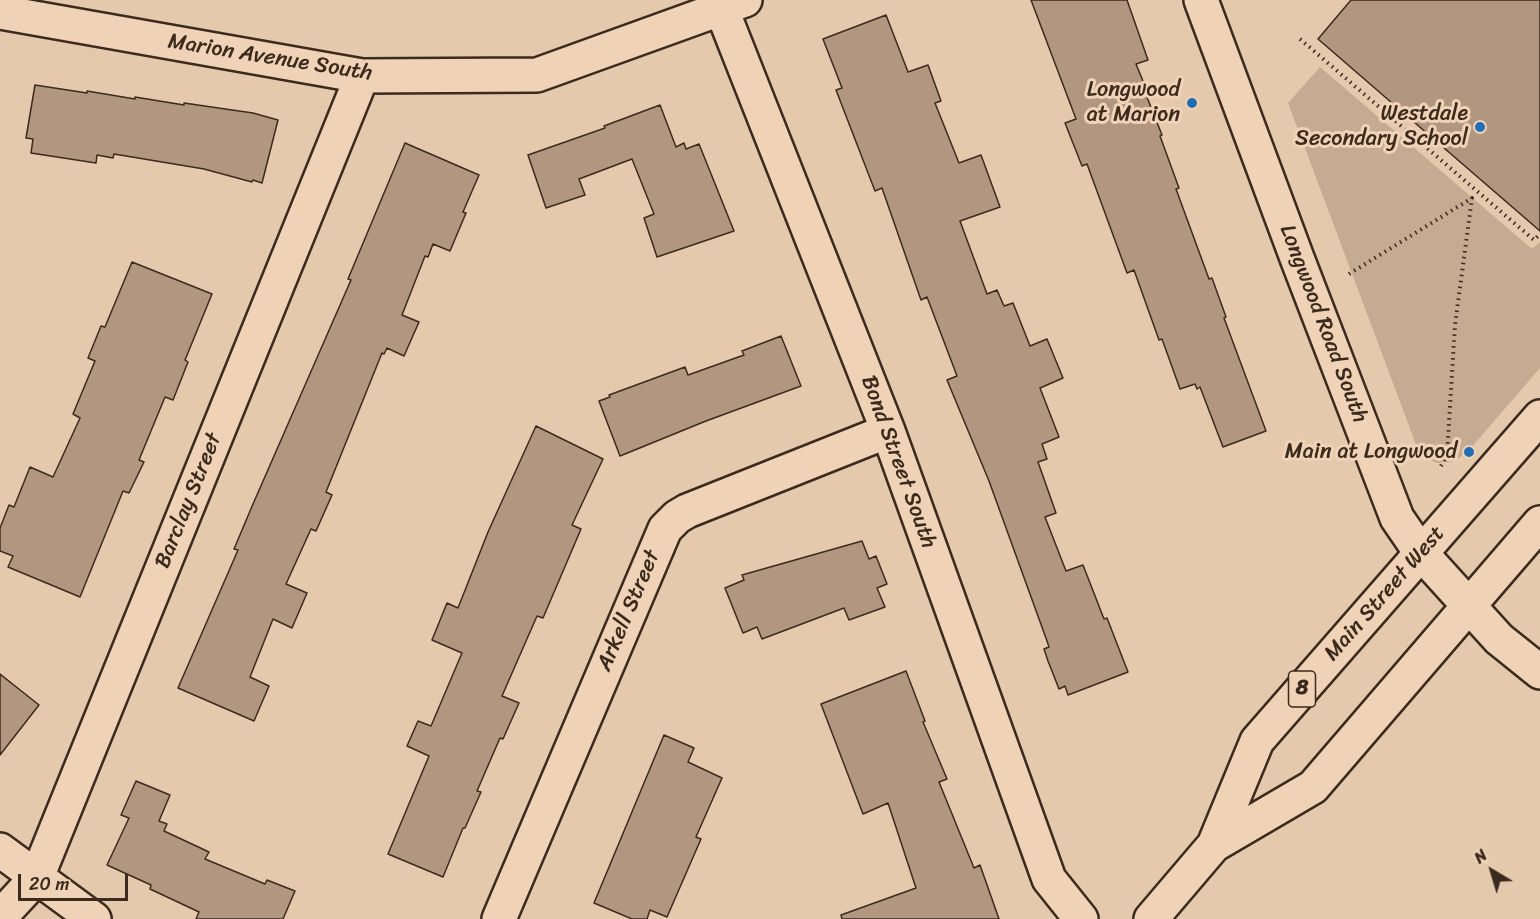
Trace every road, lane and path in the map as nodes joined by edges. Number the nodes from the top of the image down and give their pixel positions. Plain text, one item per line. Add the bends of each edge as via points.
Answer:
1 (1202, 0) edge
2 (729, 3) edge
3 (0, 12) edge
4 (1300, 39) dead end
5 (362, 76) junction
6 (1477, 192) junction
7 (1472, 198) junction
8 (1540, 234) edge
9 (1349, 274) dead end
10 (1540, 417) edge
11 (888, 431) junction
12 (1440, 468) dead end
13 (1540, 523) edge
14 (1421, 552) junction
15 (1468, 605) junction
16 (1540, 672) edge
17 (1214, 844) junction
18 (0, 850) edge
19 (37, 877) junction
20 (0, 916) edge
21 (94, 919) edge
22 (499, 919) edge
23 (1081, 919) edge
24 (1151, 919) edge

1 - 14 street, Longwood Road South via 1397,518
2 - 5 street, Marion Avenue South via 537,75
2 - 11 street, Bond Street South
3 - 5 street, Marion Avenue South
4 - 6 path
5 - 19 street, Barclay Street
6 - 7 path
6 - 8 path via 1534,240
7 - 9 path
7 - 12 path via 1455,325 1447,455
10 - 14 street, Main Street West / 8
11 - 22 street, Arkell Street via 687,511 665,529
11 - 23 street, Bond Street South via 1049,879
13 - 15 street, Main Street West / 8
14 - 15 street, Longwood Road South
14 - 17 street, Main Street West / 8 via 1257,741
15 - 16 street, Longwood Road South via 1499,639
15 - 17 street, Main Street West / 8 via 1312,787
17 - 24 street, Main Street West / 8
18 - 19 street
19 - 20 street, Barclay Street
19 - 21 street

